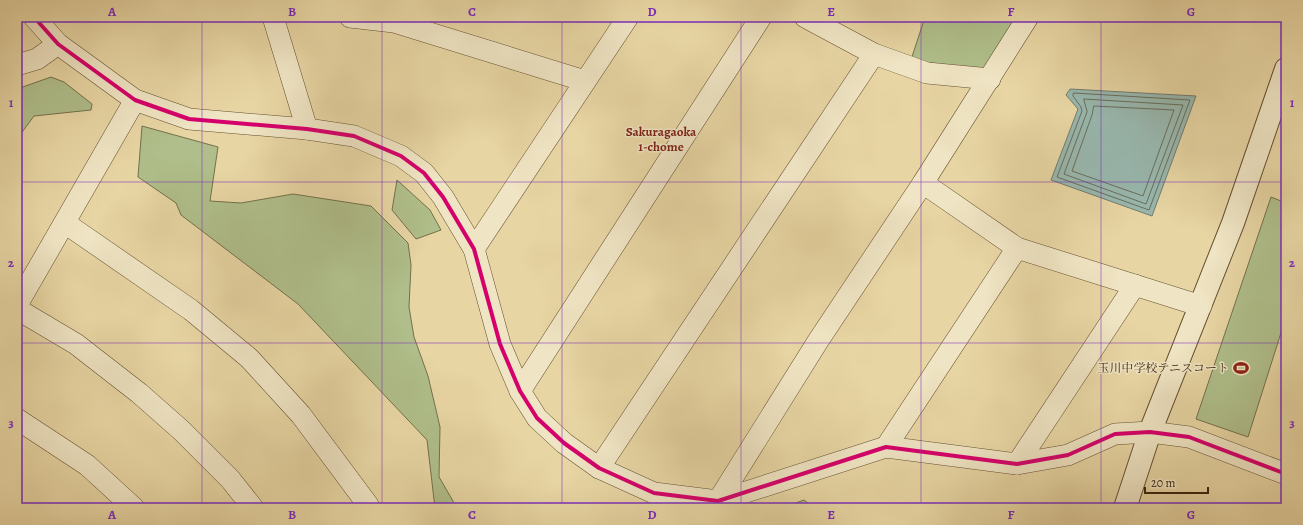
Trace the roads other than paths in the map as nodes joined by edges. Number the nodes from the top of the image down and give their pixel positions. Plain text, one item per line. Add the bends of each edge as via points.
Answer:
1 (34, 17) edge
2 (273, 17) edge
3 (350, 17) edge
4 (628, 17) edge
5 (761, 17) edge
6 (805, 17) edge
7 (1028, 17) edge
8 (58, 44) junction
9 (874, 54) junction
10 (17, 65) edge
11 (1286, 69) edge
12 (990, 79) junction
13 (584, 81) junction
14 (135, 100) junction
15 (307, 129) junction
16 (923, 183) junction
17 (65, 223) junction
18 (1018, 248) junction
19 (474, 249) junction
20 (1135, 285) junction
21 (17, 305) edge
22 (1201, 306) junction
23 (17, 308) edge
24 (520, 391) junction
25 (17, 420) edge
26 (1150, 432) junction
27 (886, 447) junction
28 (1017, 464) junction
29 (599, 468) junction
30 (1286, 474) edge
31 (647, 501) edge
32 (718, 502) junction
33 (134, 508) edge
34 (253, 508) edge
35 (368, 508) edge
36 (1125, 508) edge

1 - 8 street
2 - 15 street
3 - 13 street via 394,22
4 - 13 street
5 - 24 street
6 - 9 street
7 - 12 street
8 - 10 street via 37,59
8 - 14 street
9 - 12 street via 927,73
9 - 29 street
11 - 22 street via 1233,223
12 - 16 street
13 - 19 street
14 - 15 street via 189,120
14 - 17 street
15 - 19 street via 354,136 401,156 424,173 443,197
16 - 18 street
16 - 32 street via 818,341
17 - 21 street
17 - 35 street via 191,310 249,358 302,415
18 - 20 street
18 - 27 street
19 - 24 street via 500,344
20 - 22 street
20 - 28 street
22 - 26 street
23 - 34 street via 76,344 139,393 182,430 230,479
24 - 29 street via 537,418 564,444
25 - 33 street via 87,465
26 - 28 street via 1115,434 1068,454
26 - 30 street via 1189,437
26 - 36 street
27 - 28 street
27 - 32 street
29 - 31 street
31 - 32 street

